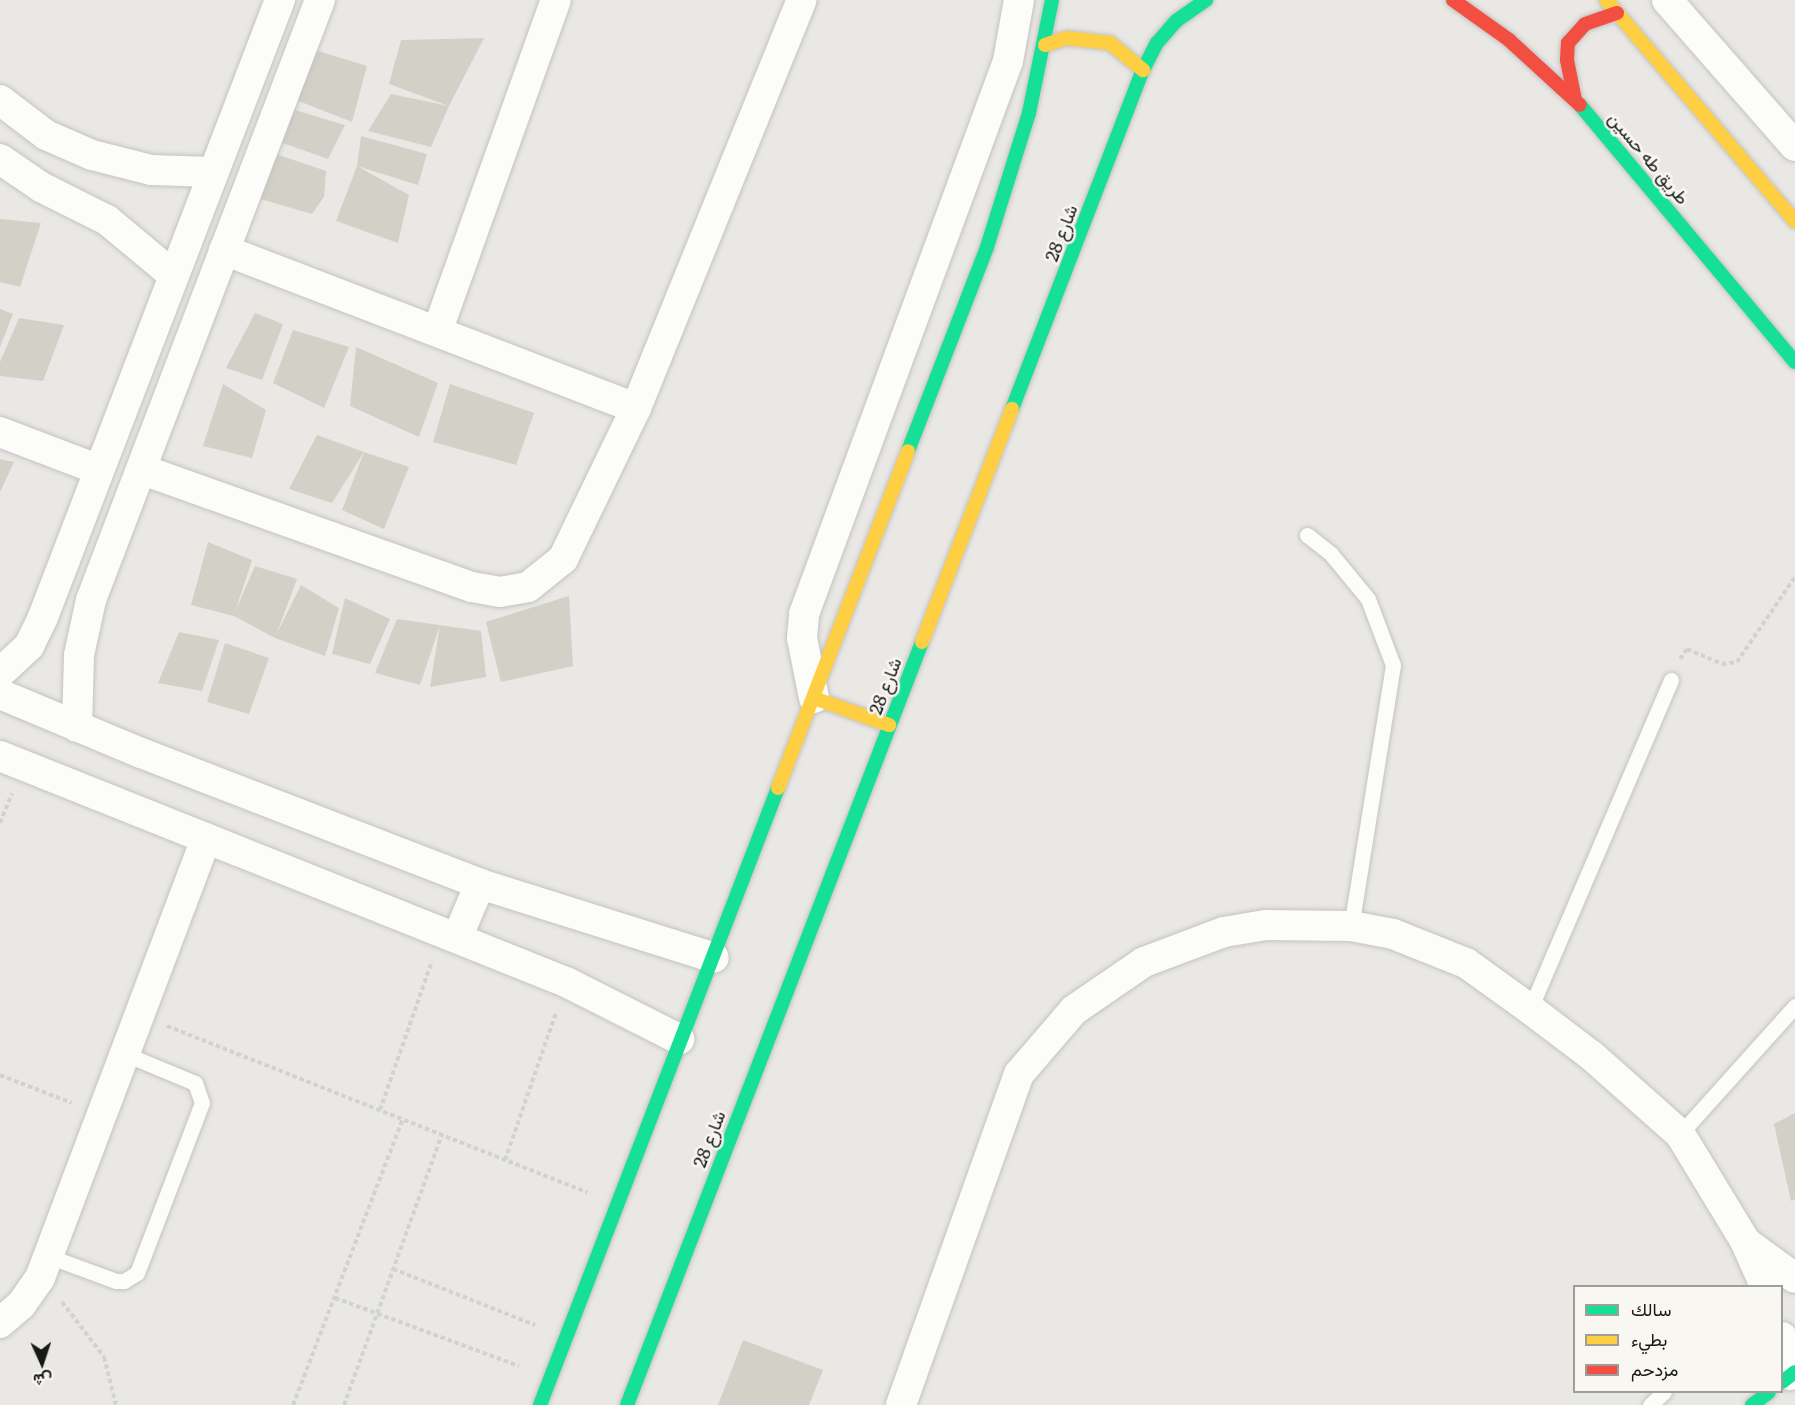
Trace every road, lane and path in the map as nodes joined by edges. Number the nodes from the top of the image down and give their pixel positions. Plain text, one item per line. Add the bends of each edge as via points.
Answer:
1 (280, 0) edge
2 (320, 0) edge
3 (556, 0) edge
4 (802, 0) edge
5 (1019, 0) edge
6 (1052, 0) edge
7 (1206, 0) edge
8 (1453, 0) edge
9 (1606, 0) edge
10 (1668, 0) edge
11 (1617, 13) junction
12 (1045, 45) junction
13 (1143, 70) junction
14 (0, 100) edge
15 (1575, 100) junction
16 (46, 135) junction
17 (1795, 146) edge
18 (10, 166) edge
19 (212, 172) junction
20 (1795, 221) edge
21 (224, 250) junction
22 (173, 275) junction
23 (438, 329) junction
24 (1795, 362) edge
25 (636, 408) junction
26 (0, 432) edge
27 (98, 469) junction
28 (143, 470) junction
29 (1307, 536) dead end
30 (1795, 577) edge
31 (0, 673) edge
32 (1671, 680) joint
33 (0, 694) edge
34 (814, 698) junction
35 (889, 725) junction
36 (76, 727) junction
37 (0, 756) edge
38 (207, 838) junction
39 (480, 884) junction
40 (1351, 926) junction
41 (449, 935) junction
42 (714, 958) junction
43 (566, 982) junction
44 (1795, 1006) edge
45 (1530, 1009) junction
46 (139, 1015) junction
47 (680, 1040) junction
48 (125, 1054) junction
49 (0, 1076) edge
50 (380, 1110) junction
51 (102, 1115) junction
52 (402, 1119) junction
53 (442, 1134) junction
54 (1680, 1134) junction
55 (506, 1160) junction
56 (618, 1204) junction
57 (1745, 1241) junction
58 (44, 1267) junction
59 (393, 1269) junction
60 (1795, 1278) edge
61 (1764, 1285) edge
62 (334, 1298) junction
63 (377, 1314) junction
64 (0, 1323) edge
65 (566, 1338) junction
66 (1783, 1358) edge
67 (551, 1377) junction
68 (1784, 1379) edge
69 (1663, 1393) edge
70 (1767, 1393) edge
71 (116, 1405) edge
72 (293, 1405) edge
73 (344, 1405) edge
74 (540, 1405) edge
75 (627, 1405) edge
76 (901, 1405) edge
77 (1650, 1405) edge
78 (1752, 1405) edge

1 - 19 street
2 - 21 street
3 - 23 street
4 - 25 street
5 - 34 street via 1008,62 804,614 802,639
6 - 12 street
7 - 13 street, شارع 28 via 1170,28
8 - 15 street, طريق طه حسين via 1509,40
9 - 11 street
10 - 17 street
11 - 15 street via 1585,24 1568,43 1567,60
11 - 20 street
12 - 13 street via 1066,38 1110,43
12 - 34 street via 1013,169 987,247
13 - 35 street, شارع 28
14 - 16 street
15 - 24 street, طريق طه حسين
16 - 18 street
16 - 19 street via 121,164 182,173
18 - 22 street via 107,220
19 - 22 street
21 - 23 street
21 - 28 street
22 - 27 street
23 - 25 street
25 - 28 street via 563,559 528,587 500,592 472,587
26 - 27 street
27 - 31 street via 29,646
28 - 36 street via 82,632
29 - 40 lane via 1331,554 1368,599 1393,665
30 - 32 path via 1744,657 1722,664 1687,649
32 - 45 lane
33 - 36 street
34 - 35 street
34 - 42 street
35 - 75 street, شارع 28
36 - 39 street
37 - 38 street
38 - 41 street
38 - 46 street
39 - 41 street
39 - 42 street
40 - 45 street via 1393,934 1466,963
40 - 76 street via 1266,925 1183,944 1108,984 1045,1041 1019,1074
41 - 43 street
41 - 50 path
42 - 47 street
43 - 47 street
43 - 55 path
44 - 54 lane
45 - 54 street via 1592,1056
46 - 48 street
46 - 50 path
47 - 56 street
48 - 51 street
48 - 58 lane via 195,1083 202,1103 137,1273 116,1281
49 - 51 path
50 - 52 path
51 - 58 street
52 - 53 path
52 - 62 path
53 - 55 path
53 - 59 path
54 - 57 street
55 - 56 path
56 - 65 street
57 - 60 street
57 - 61 street
58 - 64 street via 21,1305
58 - 71 path via 96,1343 109,1370
59 - 63 path
59 - 65 path
62 - 63 path
62 - 72 path
63 - 67 path
63 - 73 path
65 - 67 street
66 - 68 street
67 - 74 street
69 - 77 lane
70 - 78 street

